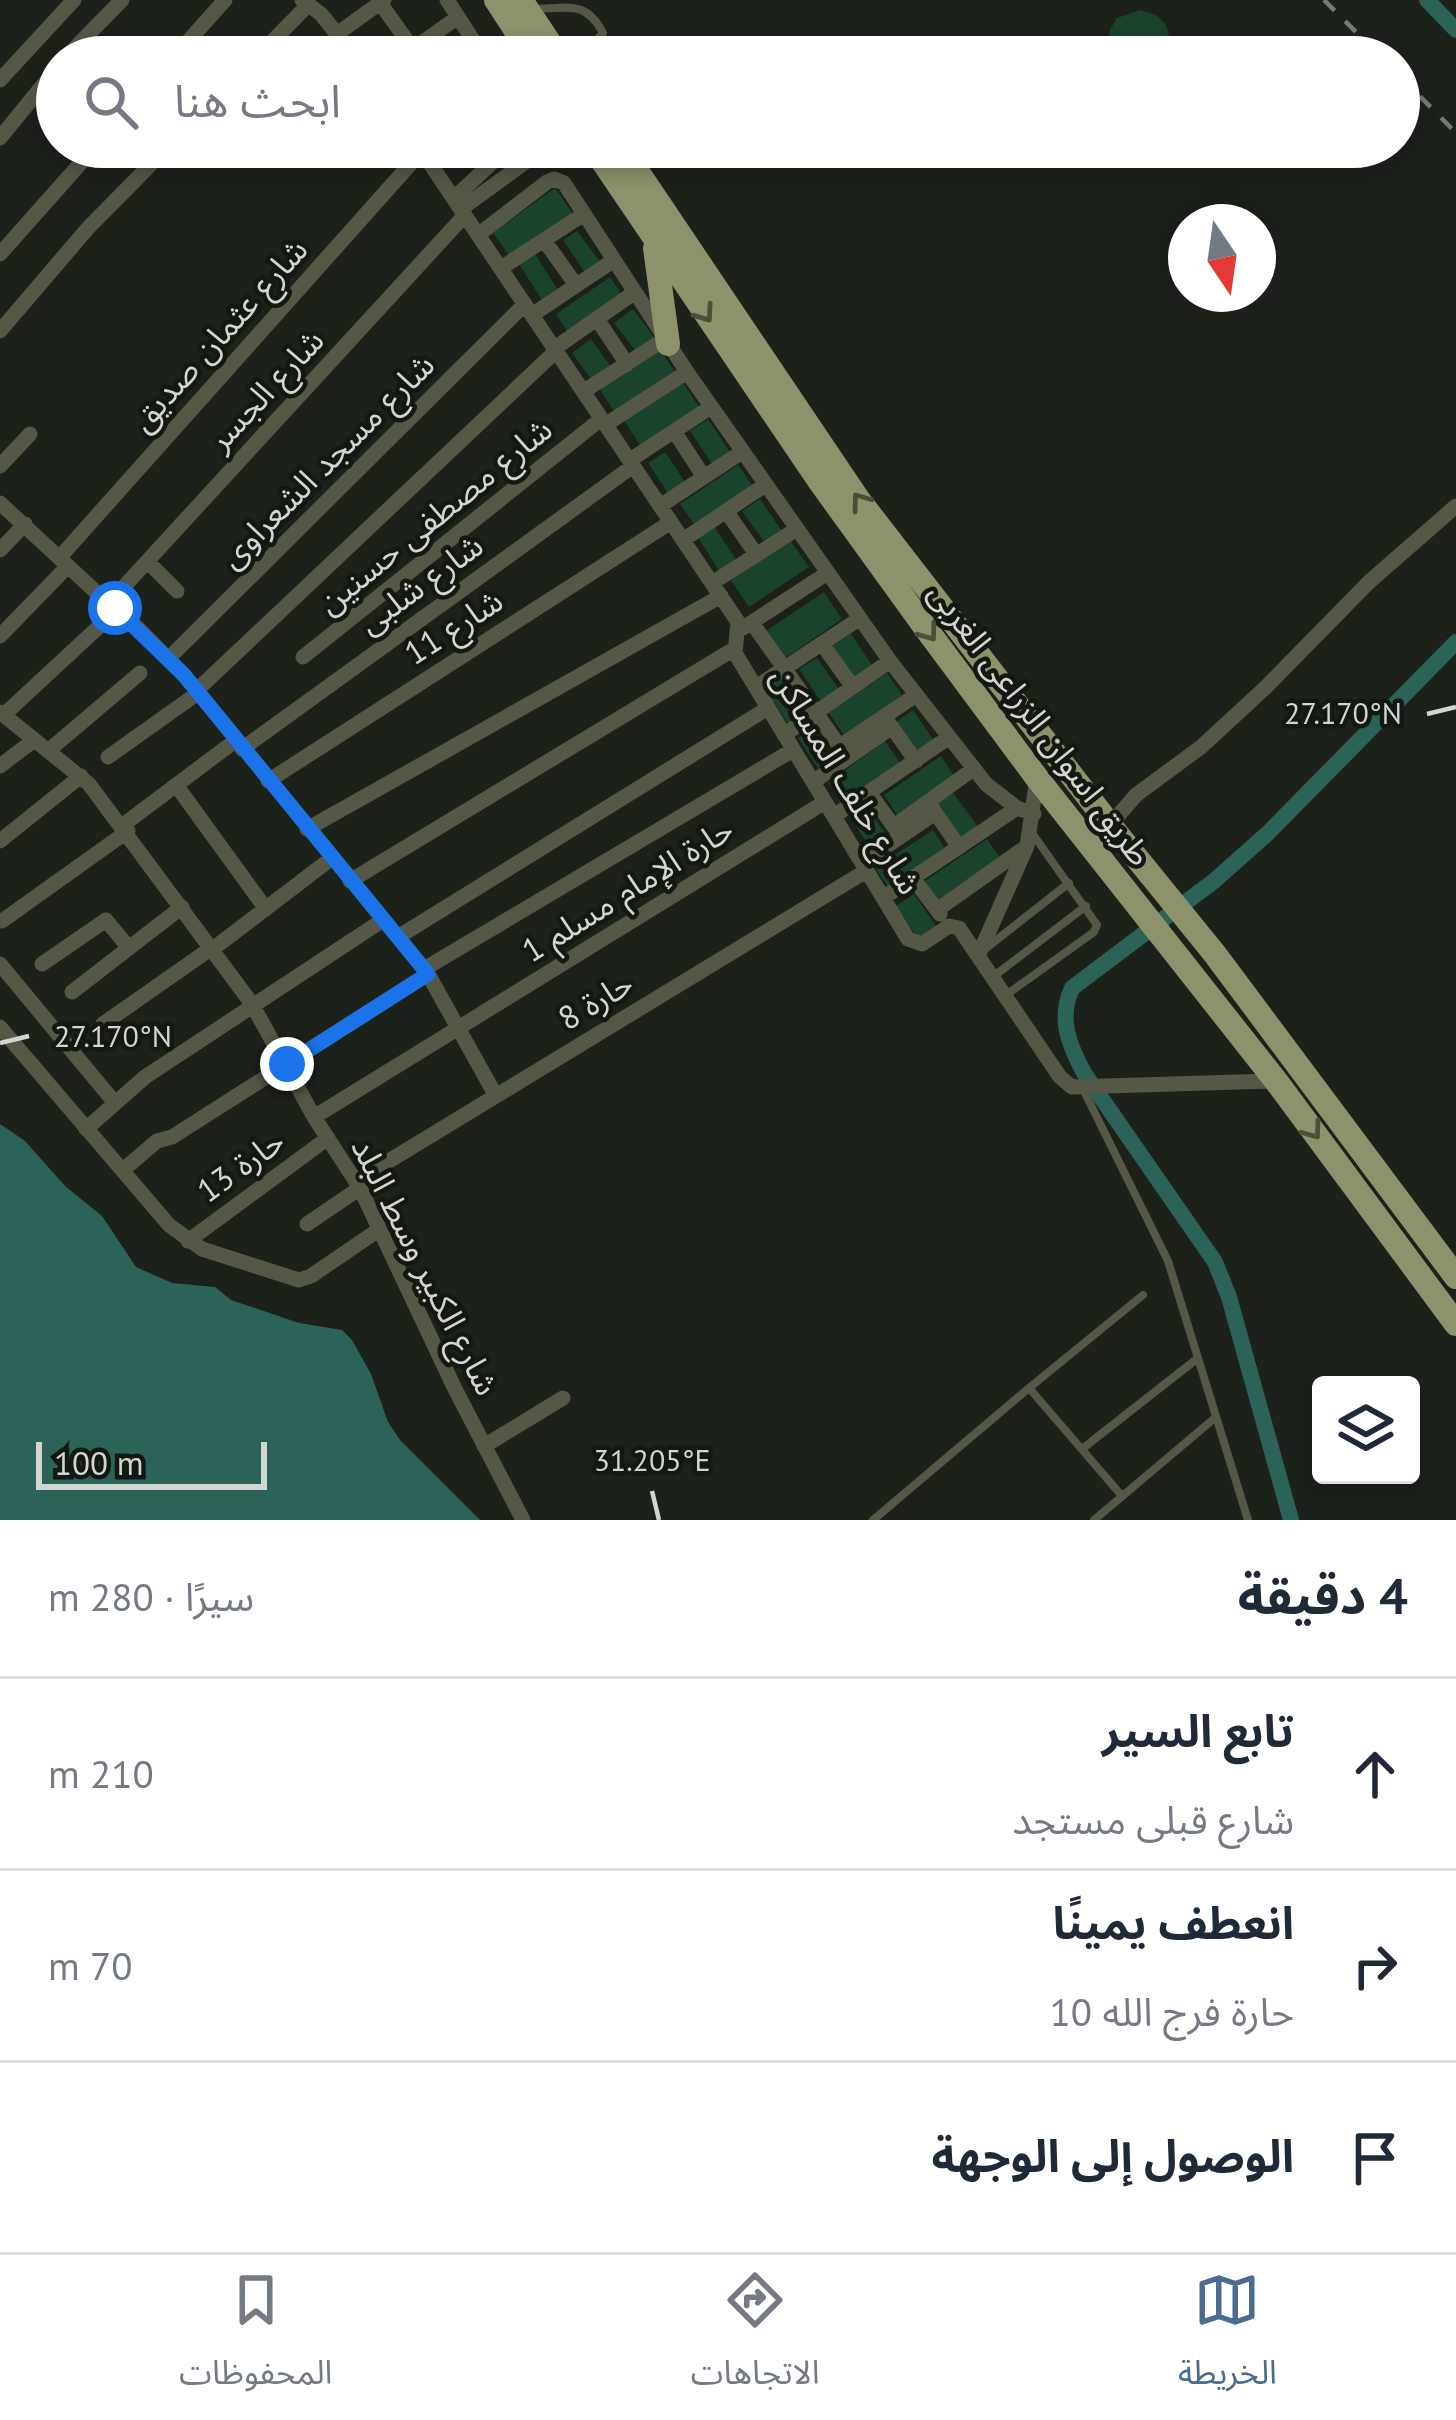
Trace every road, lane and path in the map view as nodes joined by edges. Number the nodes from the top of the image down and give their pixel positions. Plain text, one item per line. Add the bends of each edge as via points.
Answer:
1 (74, 0) edge
2 (122, 0) edge
3 (225, 0) edge
4 (447, 0) edge
5 (496, 0) edge
6 (306, 1) edge
7 (382, 2) edge
8 (524, 3) edge
9 (458, 17) junction
10 (337, 34) joint
11 (41, 36) edge
12 (87, 36) edge
13 (193, 36) edge
14 (275, 36) edge
15 (399, 36) edge
16 (431, 36) edge
17 (469, 36) edge
18 (519, 36) edge
19 (545, 36) edge
20 (601, 36) edge
21 (36, 41) edge
22 (0, 80) edge
23 (36, 94) edge
24 (0, 138) edge
25 (76, 168) edge
26 (147, 168) edge
27 (412, 168) edge
28 (434, 168) edge
29 (492, 168) edge
30 (515, 168) edge
31 (618, 168) edge
32 (622, 168) edge
33 (460, 207) junction
34 (584, 214) junction
35 (478, 235) junction
36 (544, 240) junction
37 (653, 240) junction
38 (0, 254) edge
39 (614, 260) junction
40 (501, 268) junction
41 (576, 285) junction
42 (635, 292) junction
43 (528, 310) junction
44 (597, 319) junction
45 (0, 331) edge
46 (667, 342) junction
47 (555, 350) junction
48 (627, 364) junction
49 (686, 372) junction
50 (584, 391) junction
51 (711, 407) junction
52 (603, 422) junction
53 (674, 431) junction
54 (30, 434) dead end
55 (742, 452) junction
56 (631, 463) junction
57 (0, 466) edge
58 (704, 477) junction
59 (764, 484) junction
60 (0, 503) edge
61 (660, 506) junction
62 (1456, 506) edge
63 (726, 511) junction
64 (671, 522) junction
65 (25, 524) junction
66 (795, 530) junction
67 (683, 540) junction
68 (0, 550) edge
69 (756, 554) junction
70 (64, 562) junction
71 (148, 562) junction
72 (826, 574) junction
73 (716, 590) junction
74 (178, 591) dead end
75 (113, 606) junction
76 (859, 619) junction
77 (745, 627) junction
78 (0, 636) edge
79 (822, 644) junction
80 (734, 649) junction
81 (303, 657) dead end
82 (169, 658) junction
83 (890, 661) junction
84 (784, 669) junction
85 (140, 673) dead end
86 (756, 687) junction
87 (853, 687) junction
88 (197, 692) junction
89 (916, 695) junction
90 (768, 708) junction
91 (816, 712) junction
92 (0, 713) edge
93 (888, 722) junction
94 (949, 738) junction
95 (33, 741) junction
96 (789, 742) junction
97 (239, 745) junction
98 (48, 751) junction
99 (844, 752) junction
100 (108, 757) dead end
101 (916, 760) junction
102 (0, 766) edge
103 (972, 770) junction
104 (81, 776) junction
105 (1037, 778) junction
106 (268, 781) junction
107 (813, 782) junction
108 (176, 785) junction
109 (869, 792) junction
110 (931, 807) junction
111 (829, 809) junction
112 (1028, 825) junction
113 (1110, 825) junction
114 (125, 828) junction
115 (307, 829) junction
116 (897, 831) junction
117 (0, 841) edge
118 (959, 847) junction
119 (332, 858) junction
120 (864, 867) junction
121 (913, 878) junction
122 (350, 881) junction
123 (1069, 883) junction
124 (883, 898) junction
125 (1086, 906) junction
126 (182, 907) junction
127 (266, 909) junction
128 (937, 910) junction
129 (383, 920) junction
130 (2, 921) edge
131 (949, 926) junction
132 (398, 937) junction
133 (130, 948) junction
134 (214, 948) junction
135 (979, 954) junction
136 (0, 964) edge
137 (42, 964) dead end
138 (426, 972) junction
139 (994, 976) junction
140 (72, 992) dead end
141 (1006, 995) junction
142 (252, 1004) junction
143 (103, 1024) dead end
144 (0, 1027) edge
145 (460, 1027) junction
146 (287, 1064) junction
147 (1276, 1081) junction
148 (1086, 1089) junction
149 (496, 1096) junction
150 (115, 1103) junction
151 (314, 1117) junction
152 (86, 1129) junction
153 (328, 1138) junction
154 (123, 1170) junction
155 (358, 1185) junction
156 (307, 1224) dead end
157 (377, 1231) junction
158 (188, 1240) junction
159 (1456, 1277) edge
160 (1143, 1295) dead end
161 (1454, 1317) edge
162 (1198, 1358) junction
163 (1029, 1388) junction
164 (563, 1397) dead end
165 (1216, 1417) junction
166 (484, 1446) junction
167 (1082, 1449) junction
168 (1122, 1496) junction
169 (524, 1520) edge
170 (873, 1520) edge
171 (1094, 1520) edge
172 (1248, 1520) edge

1 - 11 street
2 - 12 street
3 - 13 street
4 - 9 street
5 - 18 main road
6 - 10 street
6 - 14 street
7 - 10 street
7 - 15 street
8 - 19 main road
8 - 20 lane via 580,3
9 - 16 street
9 - 17 street
21 - 22 street
23 - 24 street
25 - 38 street
26 - 45 street
27 - 70 street, شارع عثمان صديق
28 - 33 street
29 - 33 street
30 - 33 street
31 - 37 main road, طريق اسوان الزراعى الغربى
113 -> 32 main road, طريق اسوان الزراعى الغربى via 858,499
33 - 35 street
33 - 71 street, شارع الجسر
34 - 35 street via 554,179
34 - 36 street
34 - 39 street
35 - 40 street
36 - 40 street
36 - 41 street
37 - 46 main road
37 -> 105 main road, طريق اسوان الزراعى الغربى
39 - 41 street, شارع مسجد الشعراوى
39 - 42 street
40 - 43 street
41 - 43 street, شارع مسجد الشعراوى
42 - 44 street
42 - 46 street
43 - 47 street
43 - 82 street, شارع مسجد الشعراوى
44 - 47 street
44 - 48 street
46 - 48 street
46 - 49 street
47 - 50 street
47 - 88 street
48 - 50 street
49 - 51 street
49 - 52 street, شارع مصطفى حسنين
50 - 52 street
51 - 53 street, شارع شلبى
51 - 55 street
52 - 56 street
52 - 81 street, شارع مصطفى حسنين
53 - 56 street, شارع شلبى
53 - 58 street
54 - 57 street
55 - 58 street
55 - 59 street
56 - 61 street
56 - 97 street, شارع شلبى
58 - 61 street
59 - 63 street
59 - 66 street
60 - 65 street
61 - 64 street
62 - 113 street
63 - 67 street
63 - 69 street
64 - 67 street
64 - 106 street, شارع 11
65 - 68 street
65 - 70 street
66 - 69 street
66 - 72 street
67 - 73 street
69 - 73 street
70 - 75 street
70 - 78 street, شارع عثمان صديق
71 - 74 street
71 - 75 street, شارع الجسر
72 - 76 street
72 - 77 street
73 - 77 street
73 - 115 street
75 - 82 street
75 - 92 street, شارع الجسر
76 - 79 street
76 - 83 street
77 - 80 street, شارع خلف المساكن
77 - 84 street
79 - 84 street
79 - 87 street
80 - 86 street, شارع خلف المساكن
80 - 122 street
82 - 88 street
83 - 87 street
83 - 89 street
84 - 86 street
84 - 91 street
85 - 98 street
86 - 90 street, شارع خلف المساكن
87 - 91 street
88 - 97 street
88 - 100 street
89 - 93 street
89 - 94 street
90 - 96 street, شارع خلف المساكن
90 - 132 street
91 - 96 street
91 - 99 street
92 - 95 street, شارع الكبير وسط البلد
93 - 99 street
93 - 101 street
94 - 101 street, حارة الإمام مسلم 1
94 - 103 street
95 - 98 street, شارع الكبير وسط البلد
95 - 102 street
96 - 107 street, شارع خلف المساكن
96 - 138 street
97 - 106 street
97 - 108 street, شارع شلبى
98 - 104 street, شارع الكبير وسط البلد
99 - 107 street
101 - 109 street, حارة الإمام مسلم 1
103 - 110 street, حارة 8
103 - 112 street
104 - 114 street, شارع الكبير وسط البلد
104 - 117 street
105 - 112 street
105 - 147 main road, طريق اسوان الزراعى الغربى
106 - 115 street
107 - 111 street, شارع خلف المساكن
108 - 114 street, شارع شلبى
108 - 127 street
109 - 111 street, حارة الإمام مسلم 1
109 - 116 street
110 - 116 street, حارة 8
110 - 118 street
111 - 120 street, شارع خلف المساكن
111 - 145 street, حارة الإمام مسلم 1
112 - 118 street
112 - 123 lane
112 - 128 street
112 - 135 street
113 - 159 main road, طريق اسوان الزراعى الغربى
114 - 126 street, شارع الكبير وسط البلد
114 - 130 street, شارع شلبى
115 - 119 street
116 - 120 street, حارة 8
118 - 121 street
119 - 122 street
119 - 127 street
120 - 124 street, شارع خلف المساكن
120 - 149 street, حارة 8
121 - 124 street
121 - 128 street
122 - 129 street
123 - 125 lane
123 - 135 lane
124 - 131 street, شارع خلف المساكن via 912,942
125 - 139 lane
125 - 141 lane via 1097,921 1094,932
126 - 133 street
126 - 134 street, شارع الكبير وسط البلد
127 - 134 street
128 - 131 street
129 - 132 street
129 - 142 street
131 - 135 street, شارع خلف المساكن
132 - 138 street
133 - 137 street via 106,920
133 - 140 street
134 - 142 street, شارع الكبير وسط البلد
134 - 143 street
135 - 139 street, شارع خلف المساكن
136 - 150 street
138 - 145 street
138 - 146 street
139 - 141 street, شارع خلف المساكن
141 - 148 street, شارع خلف المساكن via 1060,1077
142 - 146 street, شارع الكبير وسط البلد
142 - 150 street
144 - 152 street
145 - 149 street
145 - 151 street, حارة الإمام مسلم 1
146 - 151 street, شارع الكبير وسط البلد
146 - 154 street
147 - 148 street
147 -> 161 main road, طريق اسوان الزراعى الغربى
148 - 162 lane via 1168,1261
149 - 155 street, حارة 8
150 - 152 street
151 - 153 street, شارع الكبير وسط البلد
152 - 154 street
153 - 155 street, شارع الكبير وسط البلد
153 - 158 street, حارة 13
154 - 158 street
155 - 156 street, حارة 8
155 - 157 street, شارع الكبير وسط البلد
157 - 158 street via 298,1280
157 - 166 street, شارع الكبير وسط البلد
160 - 163 lane
162 - 165 lane
162 - 167 lane
163 - 167 lane
163 - 170 lane
164 - 166 street
165 - 168 lane
165 - 172 lane
166 - 169 street, شارع الكبير وسط البلد
167 - 168 lane
168 - 171 lane

